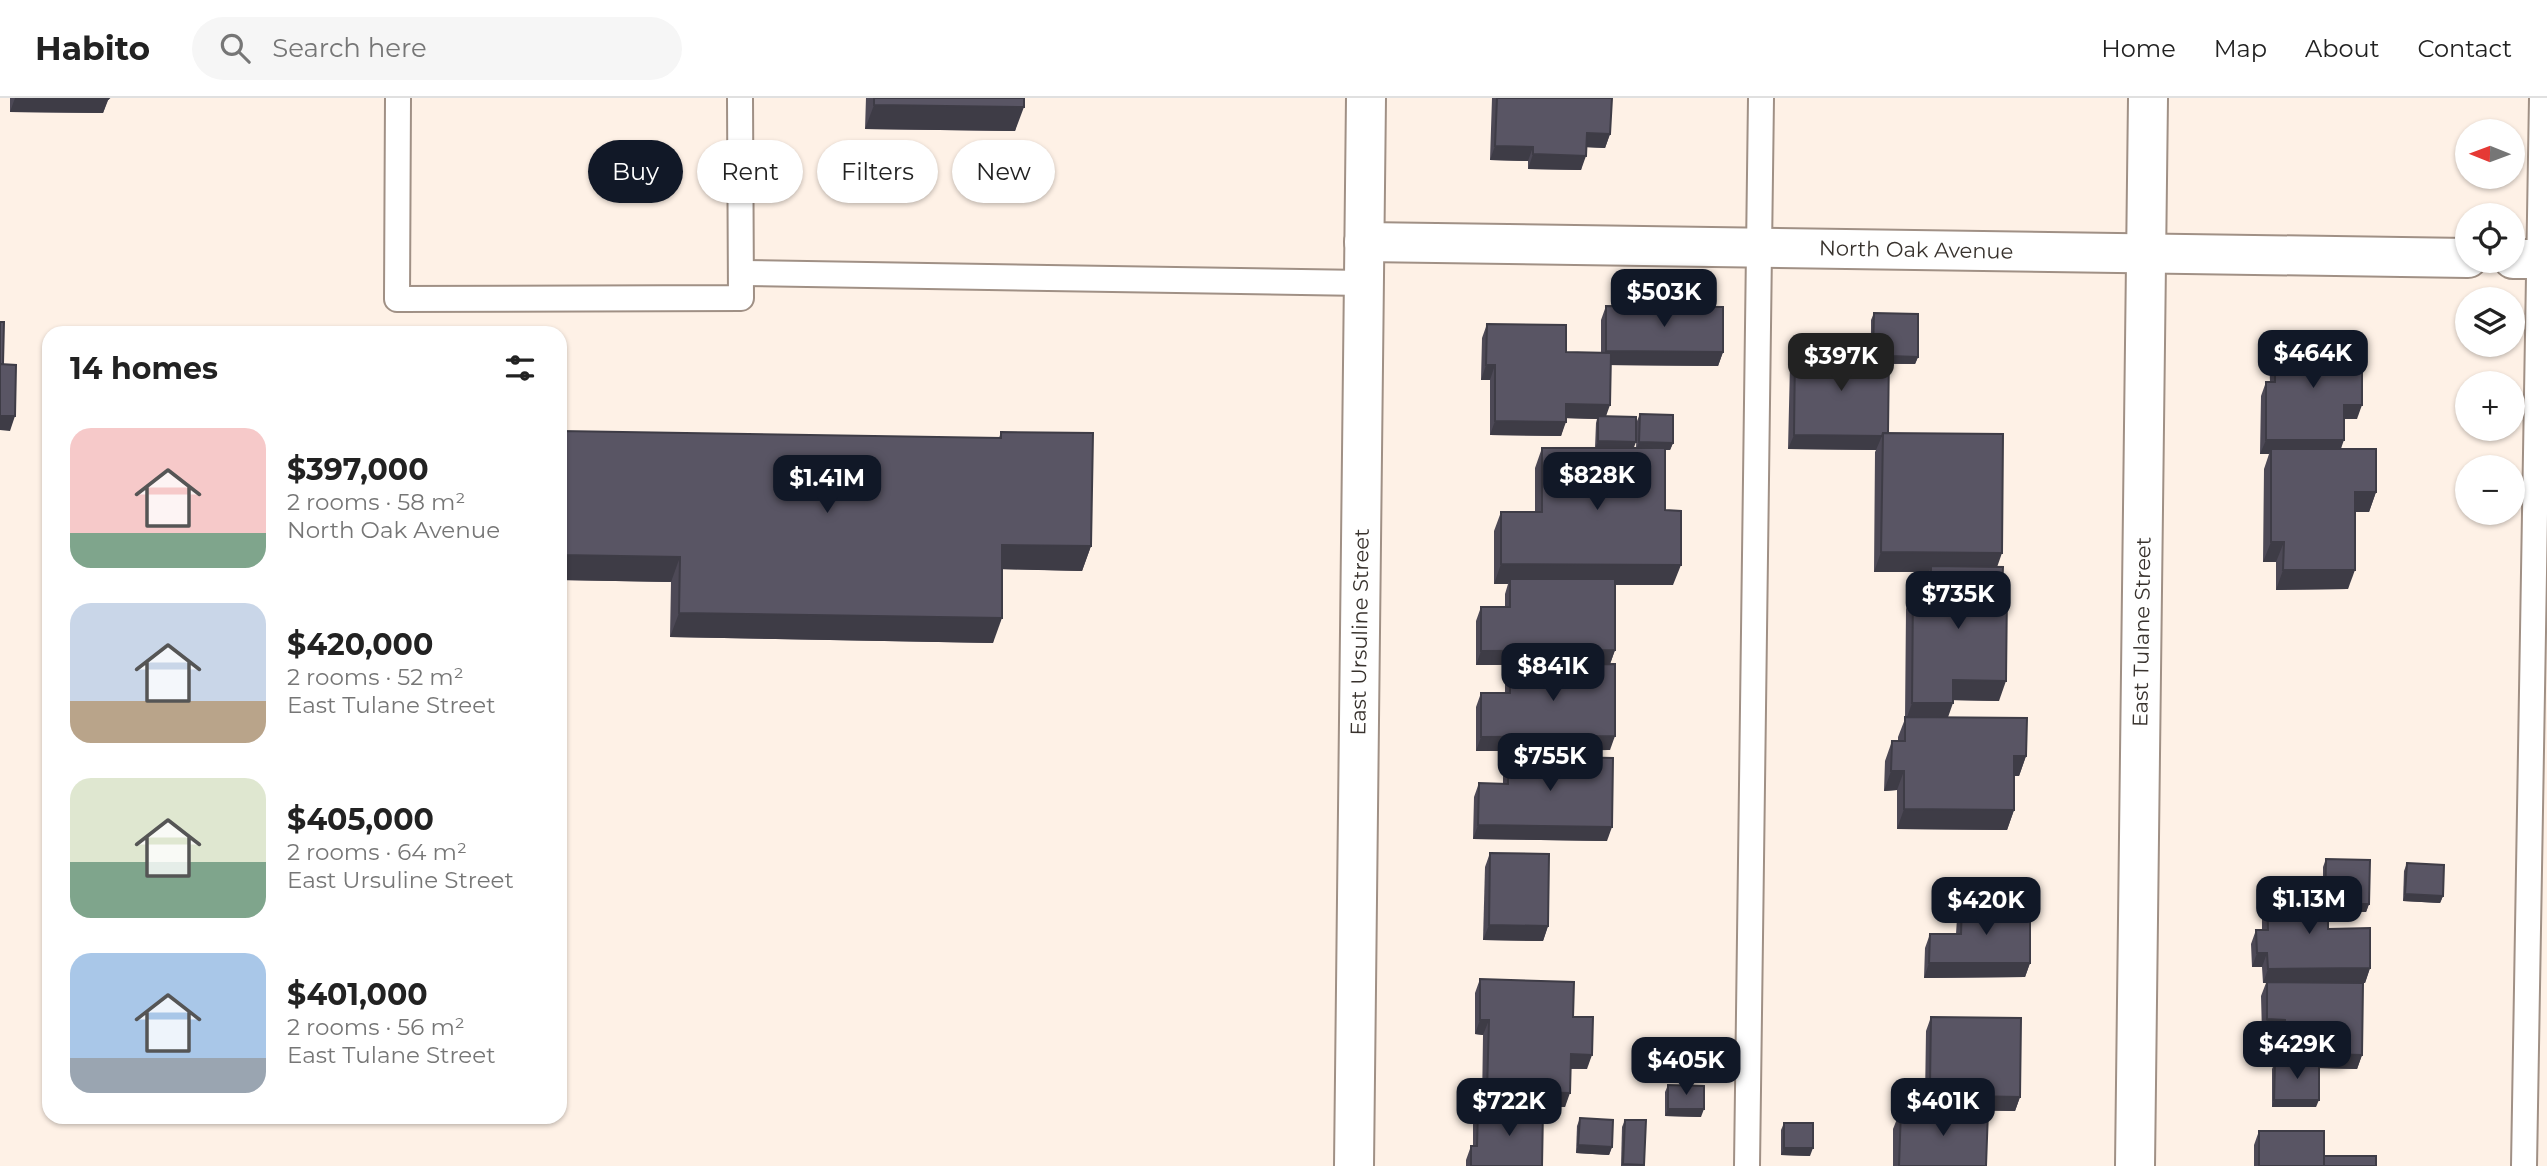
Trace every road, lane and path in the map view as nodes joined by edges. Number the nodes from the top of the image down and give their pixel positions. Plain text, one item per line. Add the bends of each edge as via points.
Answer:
1 (398, 98) edge
2 (740, 98) edge
3 (1366, 98) edge
4 (1761, 98) edge
5 (2148, 98) edge
6 (2542, 98) edge
7 (1364, 242) junction
8 (1759, 247) junction
9 (2146, 254) junction
10 (2455, 258) edge
11 (2533, 259) edge
12 (741, 273) junction
13 (1364, 283) junction
14 (1354, 1166) edge
15 (1748, 1166) edge
16 (2136, 1166) edge
17 (2524, 1166) edge

1 - 12 lane via 397,299 741,298
2 - 12 lane
3 - 7 street, East Ursuline Street
4 - 8 lane
5 - 9 street, East Tulane Street
6 - 11 lane
7 - 8 street, North Oak Avenue
7 - 13 street, East Ursuline Street
8 - 9 street, North Oak Avenue
8 - 15 lane
9 - 10 street, North Oak Avenue
9 - 16 street, East Tulane Street
11 - 17 lane
12 - 13 lane
13 - 14 street, East Ursuline Street

